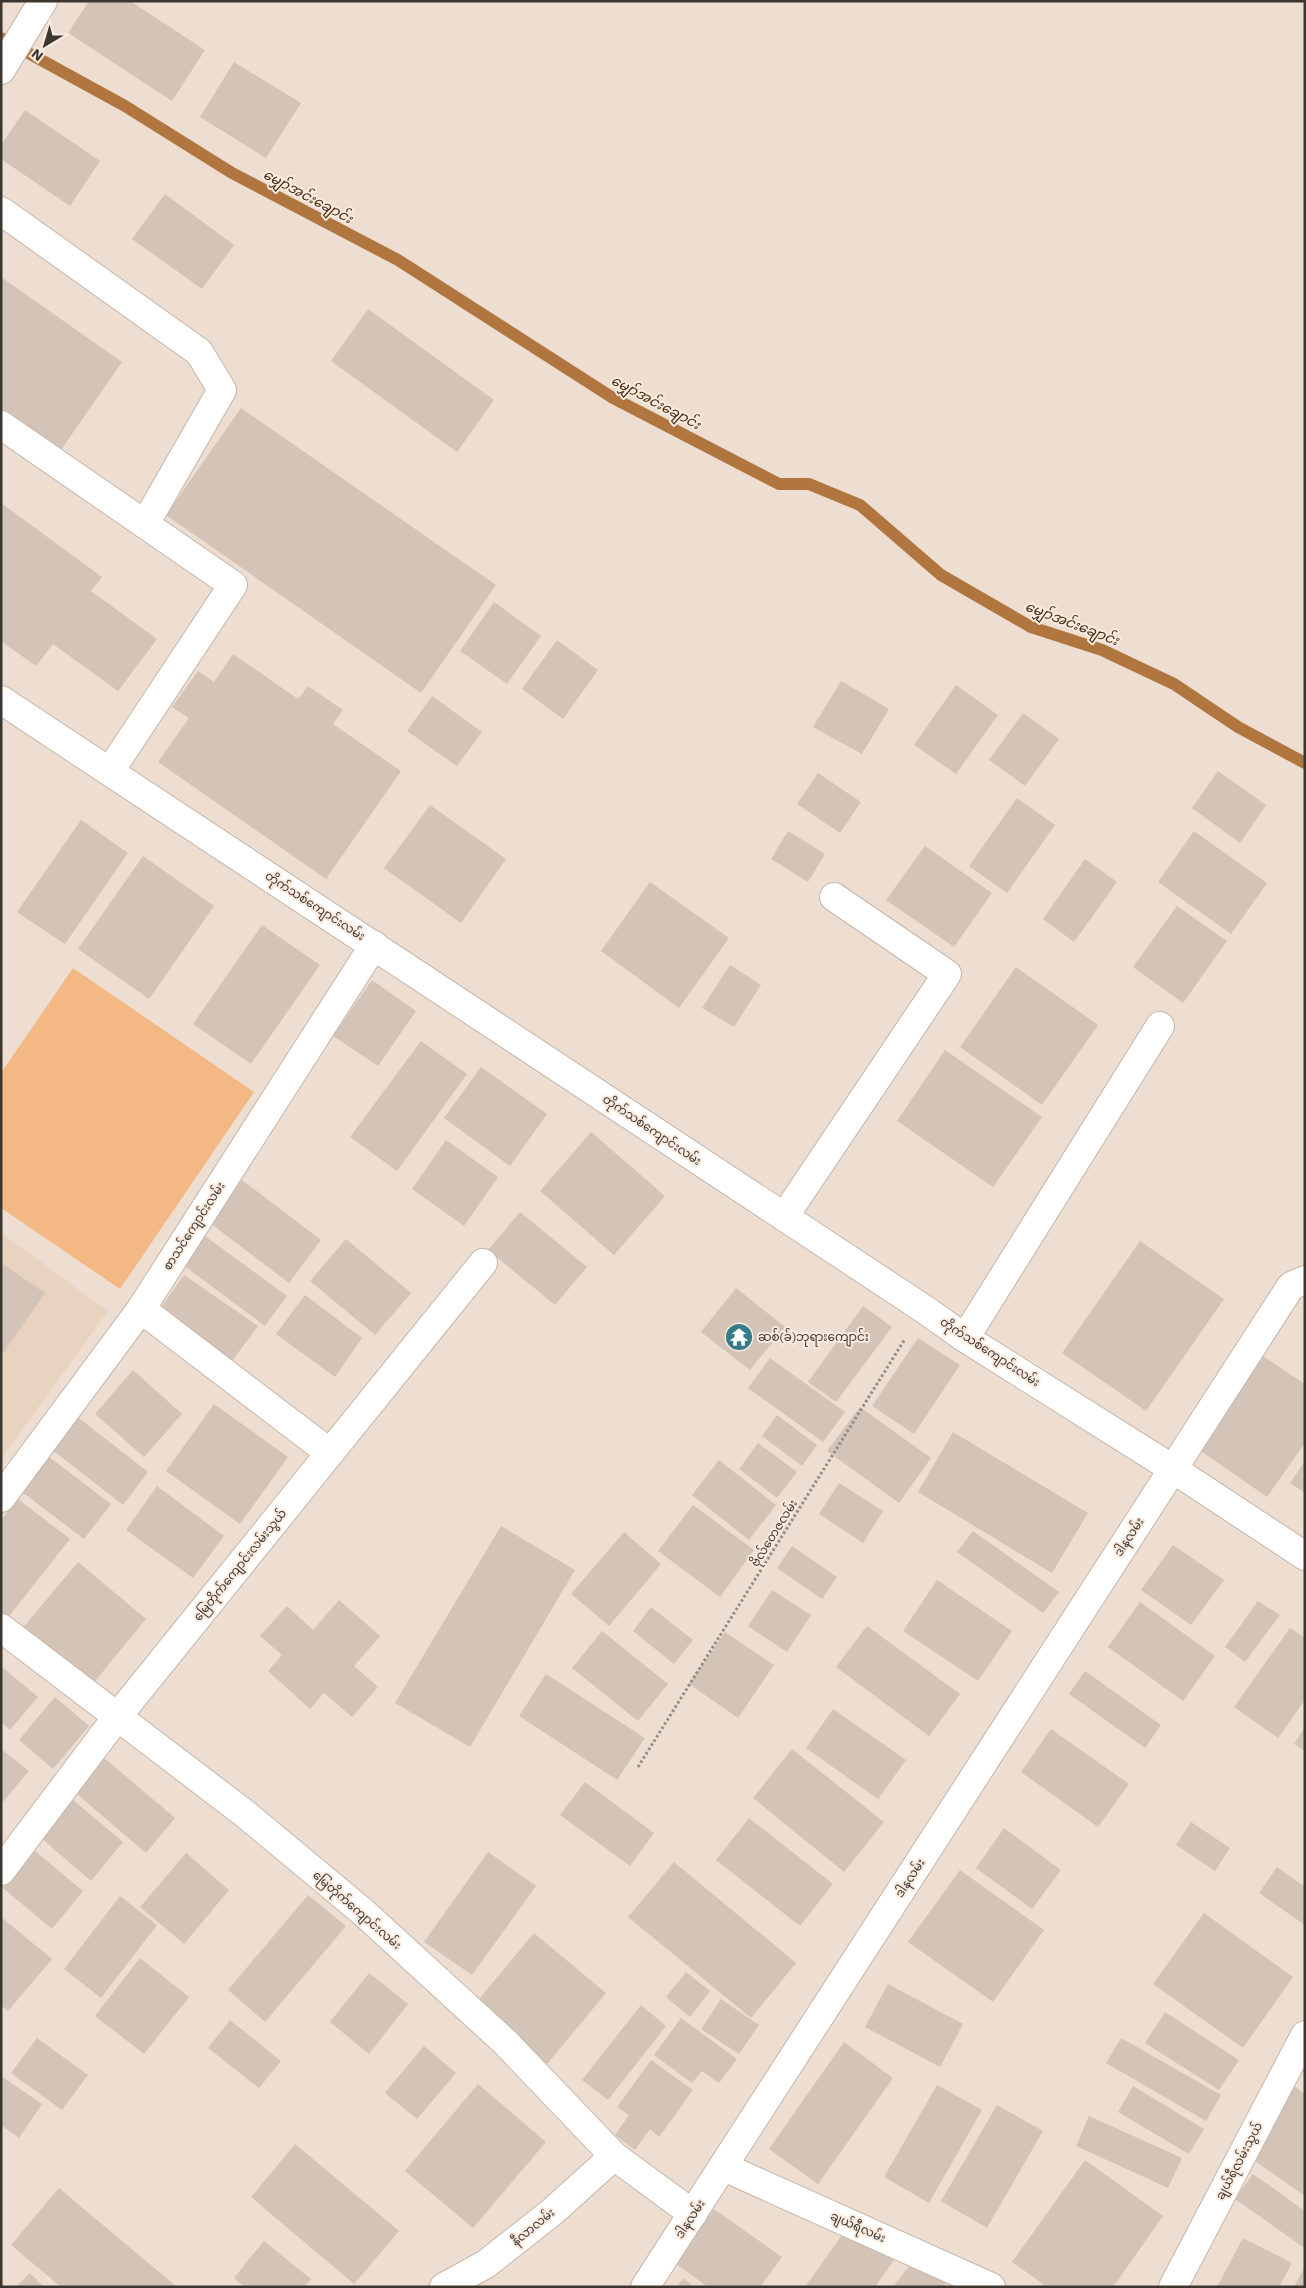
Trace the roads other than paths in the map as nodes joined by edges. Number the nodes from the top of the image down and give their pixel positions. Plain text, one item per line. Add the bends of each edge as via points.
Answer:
1 (43, 1) edge
2 (1, 70) edge
3 (1, 210) edge
4 (1, 425) edge
5 (144, 524) junction
6 (1, 700) edge
7 (110, 770) junction
8 (834, 896) dead end
9 (374, 944) junction
10 (1160, 1026) dead end
11 (784, 1217) junction
12 (483, 1263) dead end
13 (1305, 1280) edge
14 (141, 1309) junction
15 (965, 1338) junction
16 (330, 1453) junction
17 (1173, 1469) junction
18 (1, 1498) edge
19 (1305, 1556) edge
20 (4, 1634) edge
21 (117, 1717) junction
22 (1, 1871) edge
23 (1305, 2035) edge
24 (614, 2156) junction
25 (724, 2167) junction
26 (693, 2214) junction
27 (444, 2287) edge
28 (645, 2287) edge
29 (991, 2287) edge
30 (1173, 2287) edge

1 - 2 street
3 - 5 street via 199,352 222,390
4 - 5 street
5 - 7 street via 233,585
6 - 7 street, တိုက်သစ်ကျောင်းလမ်း
7 - 9 street, တိုက်သစ်ကျောင်းလမ်း
8 - 11 street via 947,974
9 - 11 street, တိုက်သစ်ကျောင်းလမ်း
9 - 14 street, စာသင်ကျောင်းလမ်း
10 - 15 street
11 - 15 street, တိုက်သစ်ကျောင်းလမ်း
12 - 16 street, မြေတိုက်ကျောင်းလမ်းသွယ်
13 - 17 street, ဒါနလမ်း via 1291,1286
14 - 16 street
14 - 18 street, စာသင်ကျောင်းလမ်း
15 - 17 street, တိုက်သစ်ကျောင်းလမ်း
16 - 21 street, မြေတိုက်ကျောင်းလမ်းသွယ်
17 - 19 street, တိုက်သစ်ကျောင်းလမ်း
17 - 25 street, ဒါနလမ်း
20 - 21 street, မြေတိုက်ကျောင်းလမ်း
21 - 22 street, မြေတိုက်ကျောင်းလမ်းသွယ်
21 - 24 street, မြေတိုက်ကျောင်းလမ်း via 244,1813 363,1912 505,2042
23 - 30 street, ချယ်ရီလမ်းသွယ်
24 - 26 street, မြေတိုက်ကျောင်းလမ်း
24 - 27 street, နီလာလမ်း via 552,2212 486,2264
25 - 26 street, ဒါနလမ်း
25 - 29 street, ချယ်ရီလမ်း
26 - 28 street, ဒါနလမ်း

